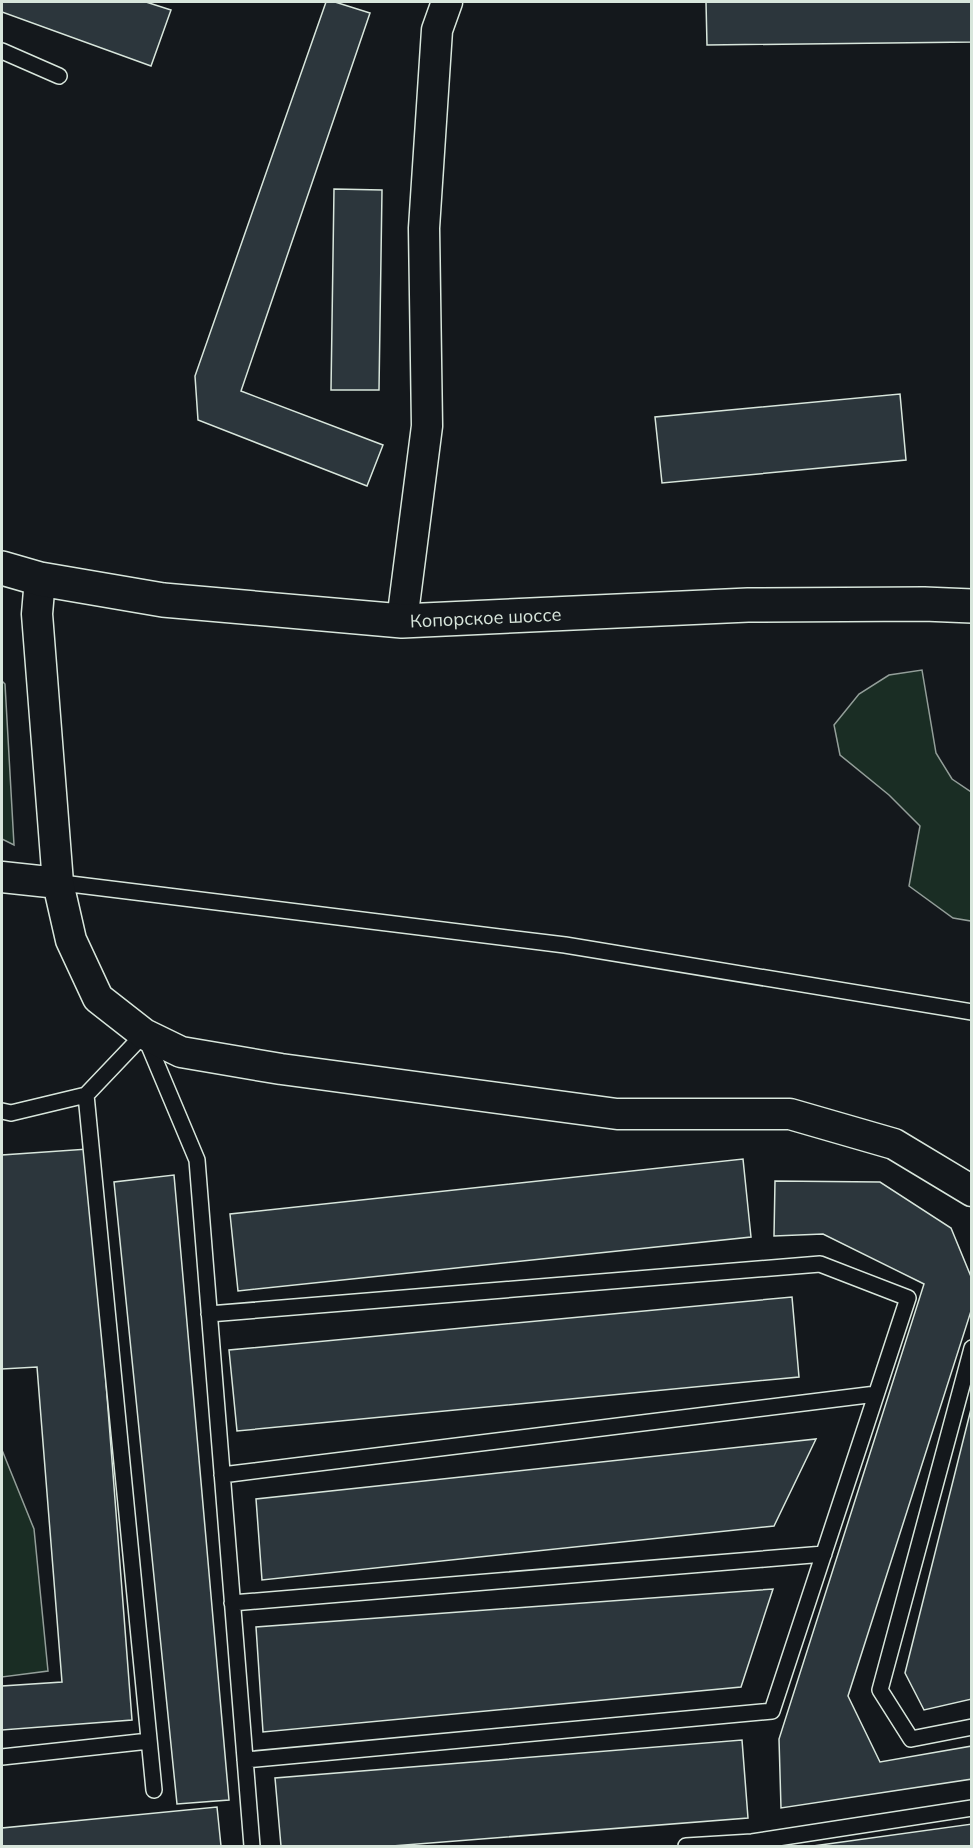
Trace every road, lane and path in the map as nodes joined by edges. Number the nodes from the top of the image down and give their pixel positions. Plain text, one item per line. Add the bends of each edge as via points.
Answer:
1 (447, 2) edge
2 (2, 51) edge
3 (59, 76) dead end
4 (2, 568) edge
5 (40, 579) junction
6 (972, 606) edge
7 (402, 621) junction
8 (2, 877) edge
9 (58, 883) junction
10 (972, 1012) edge
11 (144, 1034) junction
12 (86, 1095) junction
13 (2, 1111) edge
14 (972, 1191) edge
15 (209, 1314) junction
16 (972, 1348) edge
17 (876, 1394) junction
18 (222, 1475) junction
19 (824, 1554) junction
20 (232, 1603) junction
21 (972, 1727) edge
22 (149, 1741) junction
23 (2, 1757) edge
24 (245, 1760) junction
25 (154, 1790) dead end
26 (972, 1808) edge
27 (252, 1846) edge
28 (686, 1846) edge

1 - 7 street via 437,30 424,228 427,426
2 - 3 lane
4 - 5 main road, Копорское шоссе
5 - 7 main road, Копорское шоссе via 163,600
5 - 9 street via 37,614
6 - 7 main road, Копорское шоссе via 748,605
8 - 9 street
9 - 10 lane via 565,945
9 - 11 street via 71,940 98,998
11 - 12 lane
11 - 14 street via 181,1052 203,1056 617,1114 790,1114 894,1143
11 - 15 lane via 197,1160
12 - 13 lane via 11,1113
12 - 22 lane
15 - 17 lane via 820,1264 908,1298
15 - 18 lane
16 - 21 lane via 880,1690 911,1739
17 - 18 lane
17 - 19 lane
18 - 20 lane
19 - 20 lane
19 - 24 lane via 772,1712
20 - 24 lane
22 - 23 lane
22 - 25 lane
24 - 27 lane
26 - 28 lane via 752,1842

